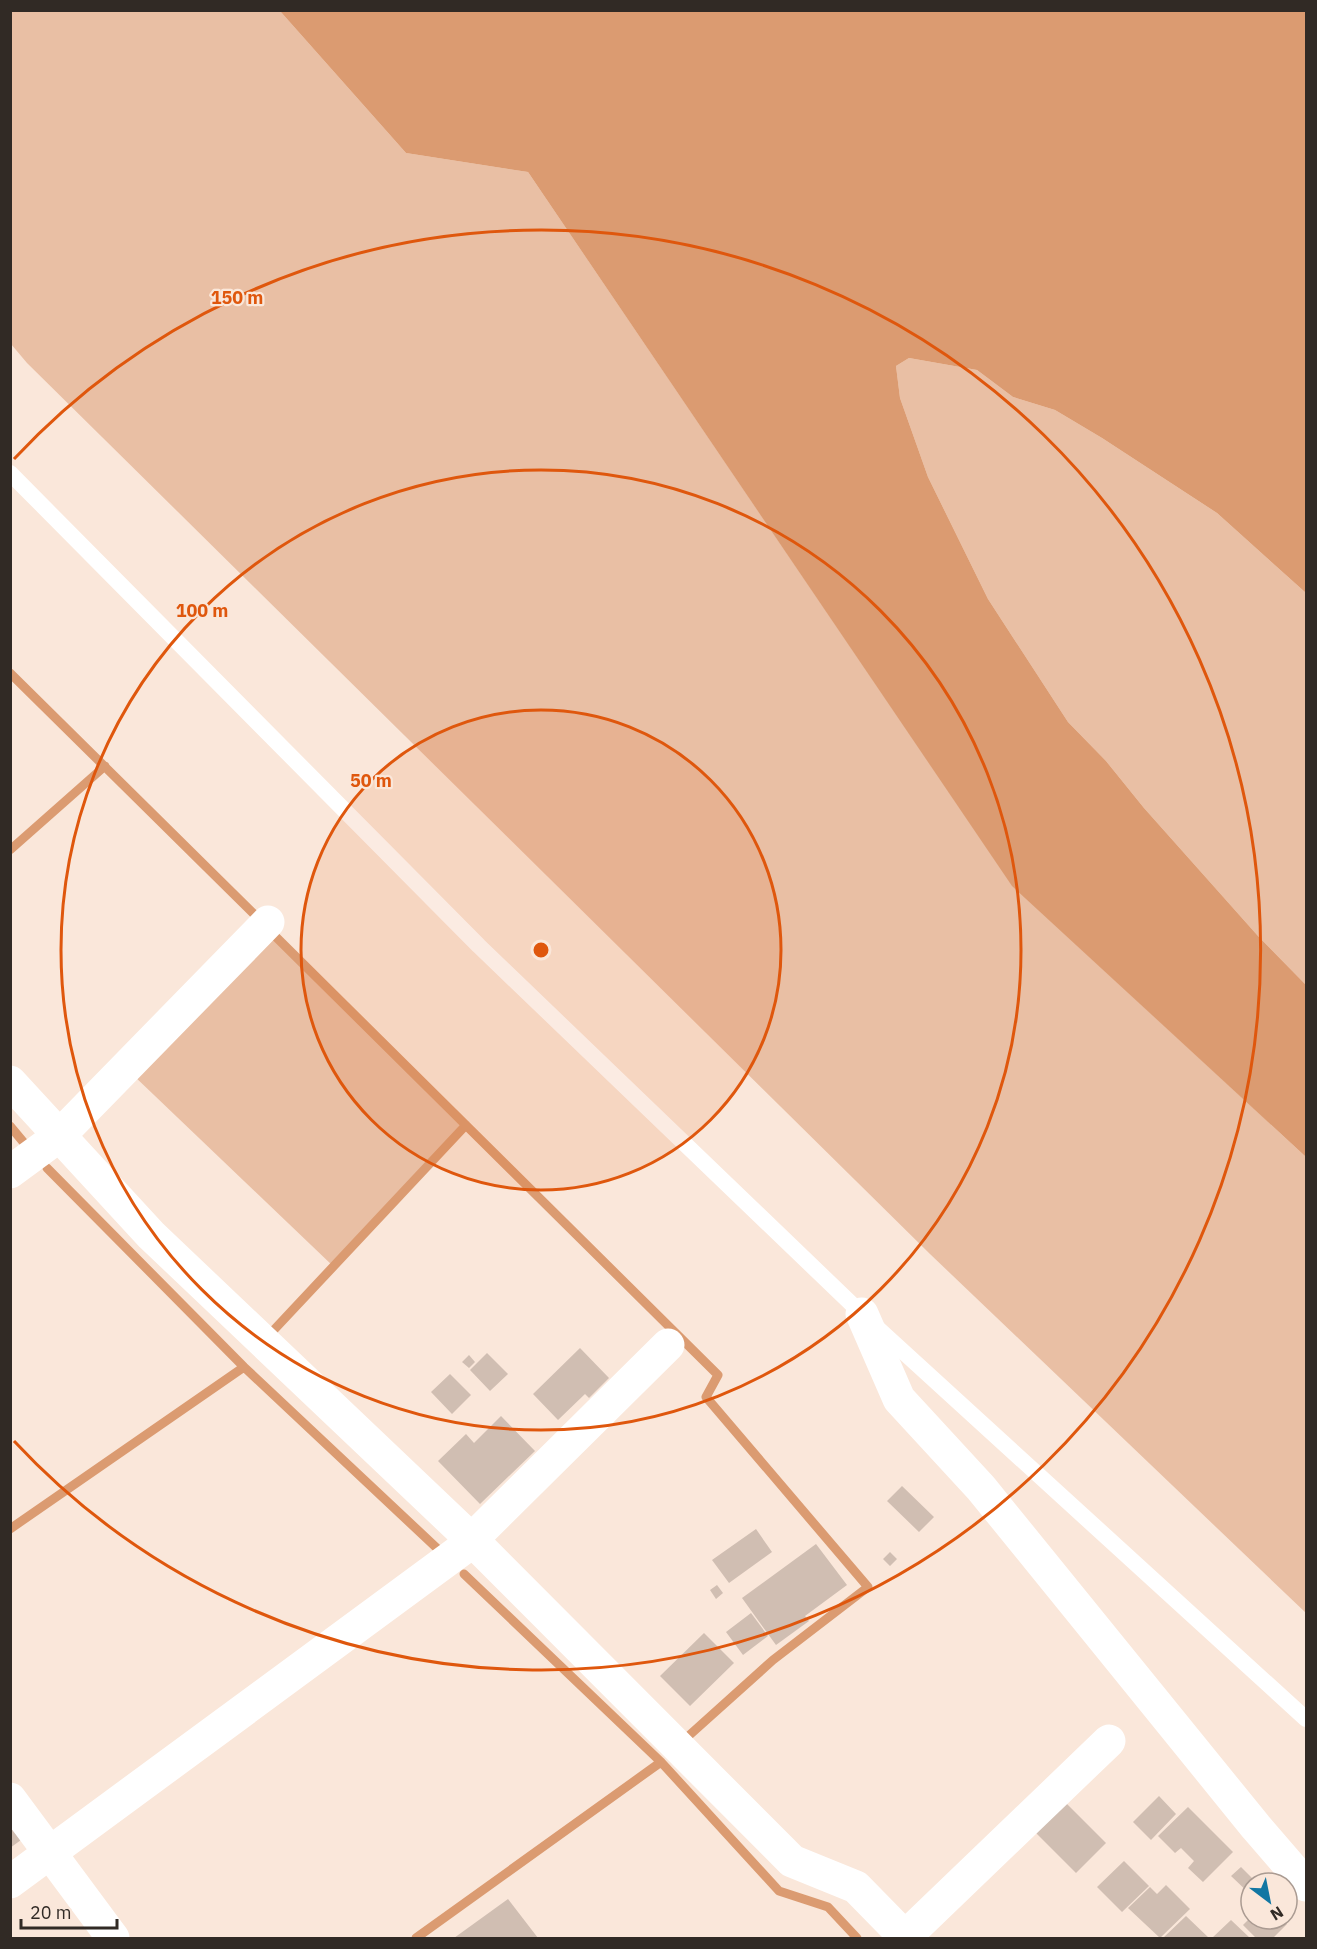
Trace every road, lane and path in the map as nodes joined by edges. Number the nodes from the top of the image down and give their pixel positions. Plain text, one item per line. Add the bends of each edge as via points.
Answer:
1 (10, 473) edge
2 (268, 922) dead end
3 (10, 1083) edge
4 (59, 1136) junction
5 (10, 1172) edge
6 (862, 1314) junction
7 (668, 1345) dead end
8 (472, 1540) junction
9 (1306, 1719) edge
10 (1109, 1741) dead end
11 (10, 1799) edge
12 (50, 1852) junction
13 (10, 1882) edge
14 (1306, 1885) edge
15 (113, 1938) edge
16 (905, 1938) edge

1 - 6 lane via 478,946
2 - 4 street
3 - 4 street
4 - 5 street
4 - 8 street via 151,1235
6 - 9 lane
6 - 14 street via 899,1399 981,1488
7 - 8 street
8 - 12 street
8 - 16 street via 792,1861 856,1887
10 - 16 street
11 - 12 street
12 - 13 street
12 - 15 street

